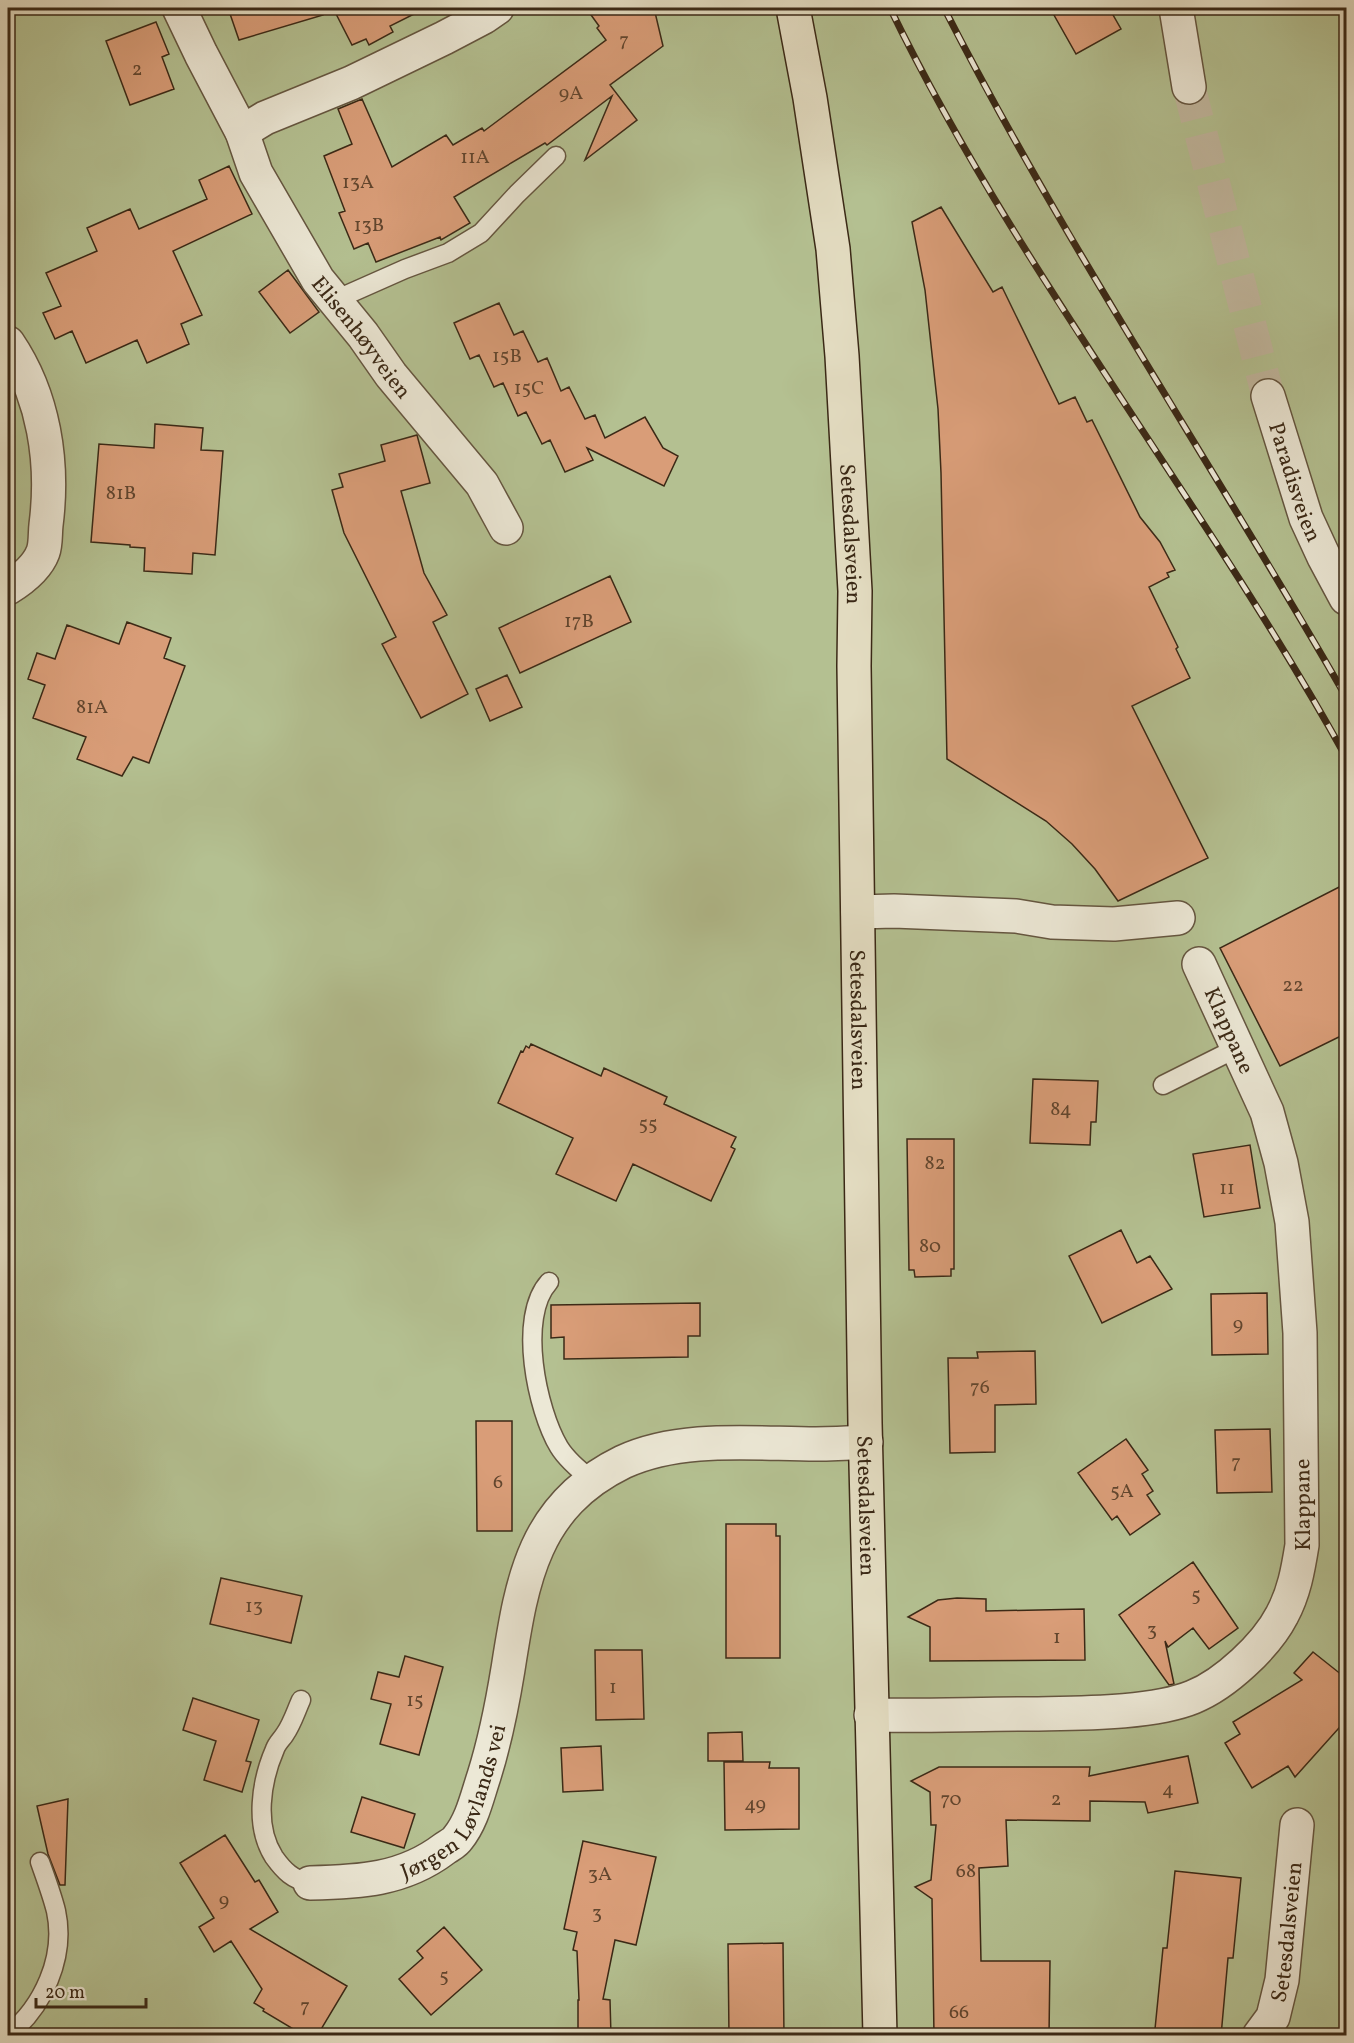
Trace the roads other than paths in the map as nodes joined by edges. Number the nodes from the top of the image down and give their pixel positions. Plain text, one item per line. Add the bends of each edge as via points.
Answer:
1 (179, 8) edge
2 (497, 8) edge
3 (793, 8) edge
4 (1176, 8) edge
5 (1189, 87) tunnel mouth
6 (242, 132) junction
7 (556, 156) dead end
8 (335, 300) junction
9 (8, 343) edge
10 (1268, 396) tunnel mouth
11 (506, 528) dead end
12 (8, 588) edge
13 (1347, 598) edge
14 (858, 912) junction
15 (1178, 918) dead end
16 (1199, 964) dead end
17 (1239, 1047) junction
18 (1163, 1085) dead end
19 (549, 1282) dead end
20 (866, 1442) junction
21 (592, 1480) junction
22 (302, 1700) dead end
23 (871, 1715) junction
24 (1297, 1825) dead end
25 (40, 1862) dead end
26 (310, 1883) joint
27 (8, 2035) edge
28 (880, 2036) edge
29 (1259, 2036) edge

1 - 6 street, Elisenhøyveien
2 - 6 street via 444,38
3 - 14 highway, Setesdalsveien via 833,249 842,357 855,591
4 - 5 street
6 - 8 street, Elisenhøyveien via 256,173 277,211 318,280
7 - 8 lane via 481,233 448,253
8 - 11 street, Elisenhøyveien via 391,375 482,484
9 - 12 street via 29,381 42,420 48,507 43,553 24,578
10 - 13 street, Paradisveien via 1306,518
14 - 15 street via 1016,916 1052,922 1114,924
14 - 20 highway, Setesdalsveien
16 - 17 street, Klappane
17 - 18 lane
17 - 23 street, Klappane via 1267,1112 1292,1222 1300,1333 1302,1545 1297,1579 1282,1616 1230,1676 1193,1697 1148,1708
19 - 21 lane via 534,1311 537,1388 546,1421 560,1448
20 - 21 street, Jørgen Løvlands vei via 735,1442 695,1446 625,1462
20 - 23 highway, Setesdalsveien
21 - 26 street, Jørgen Løvlands vei via 568,1502 534,1553 522,1586 495,1740 472,1814 458,1839 427,1862 390,1876
22 - 26 lane, Jørgen Løvlands vei via 276,1746 261,1800 270,1850 284,1871
23 - 28 highway, Setesdalsveien
24 - 29 street, Setesdalsveien via 1282,1980 1273,2017
25 - 27 lane via 56,1912 56,1953 51,1976 38,2003

